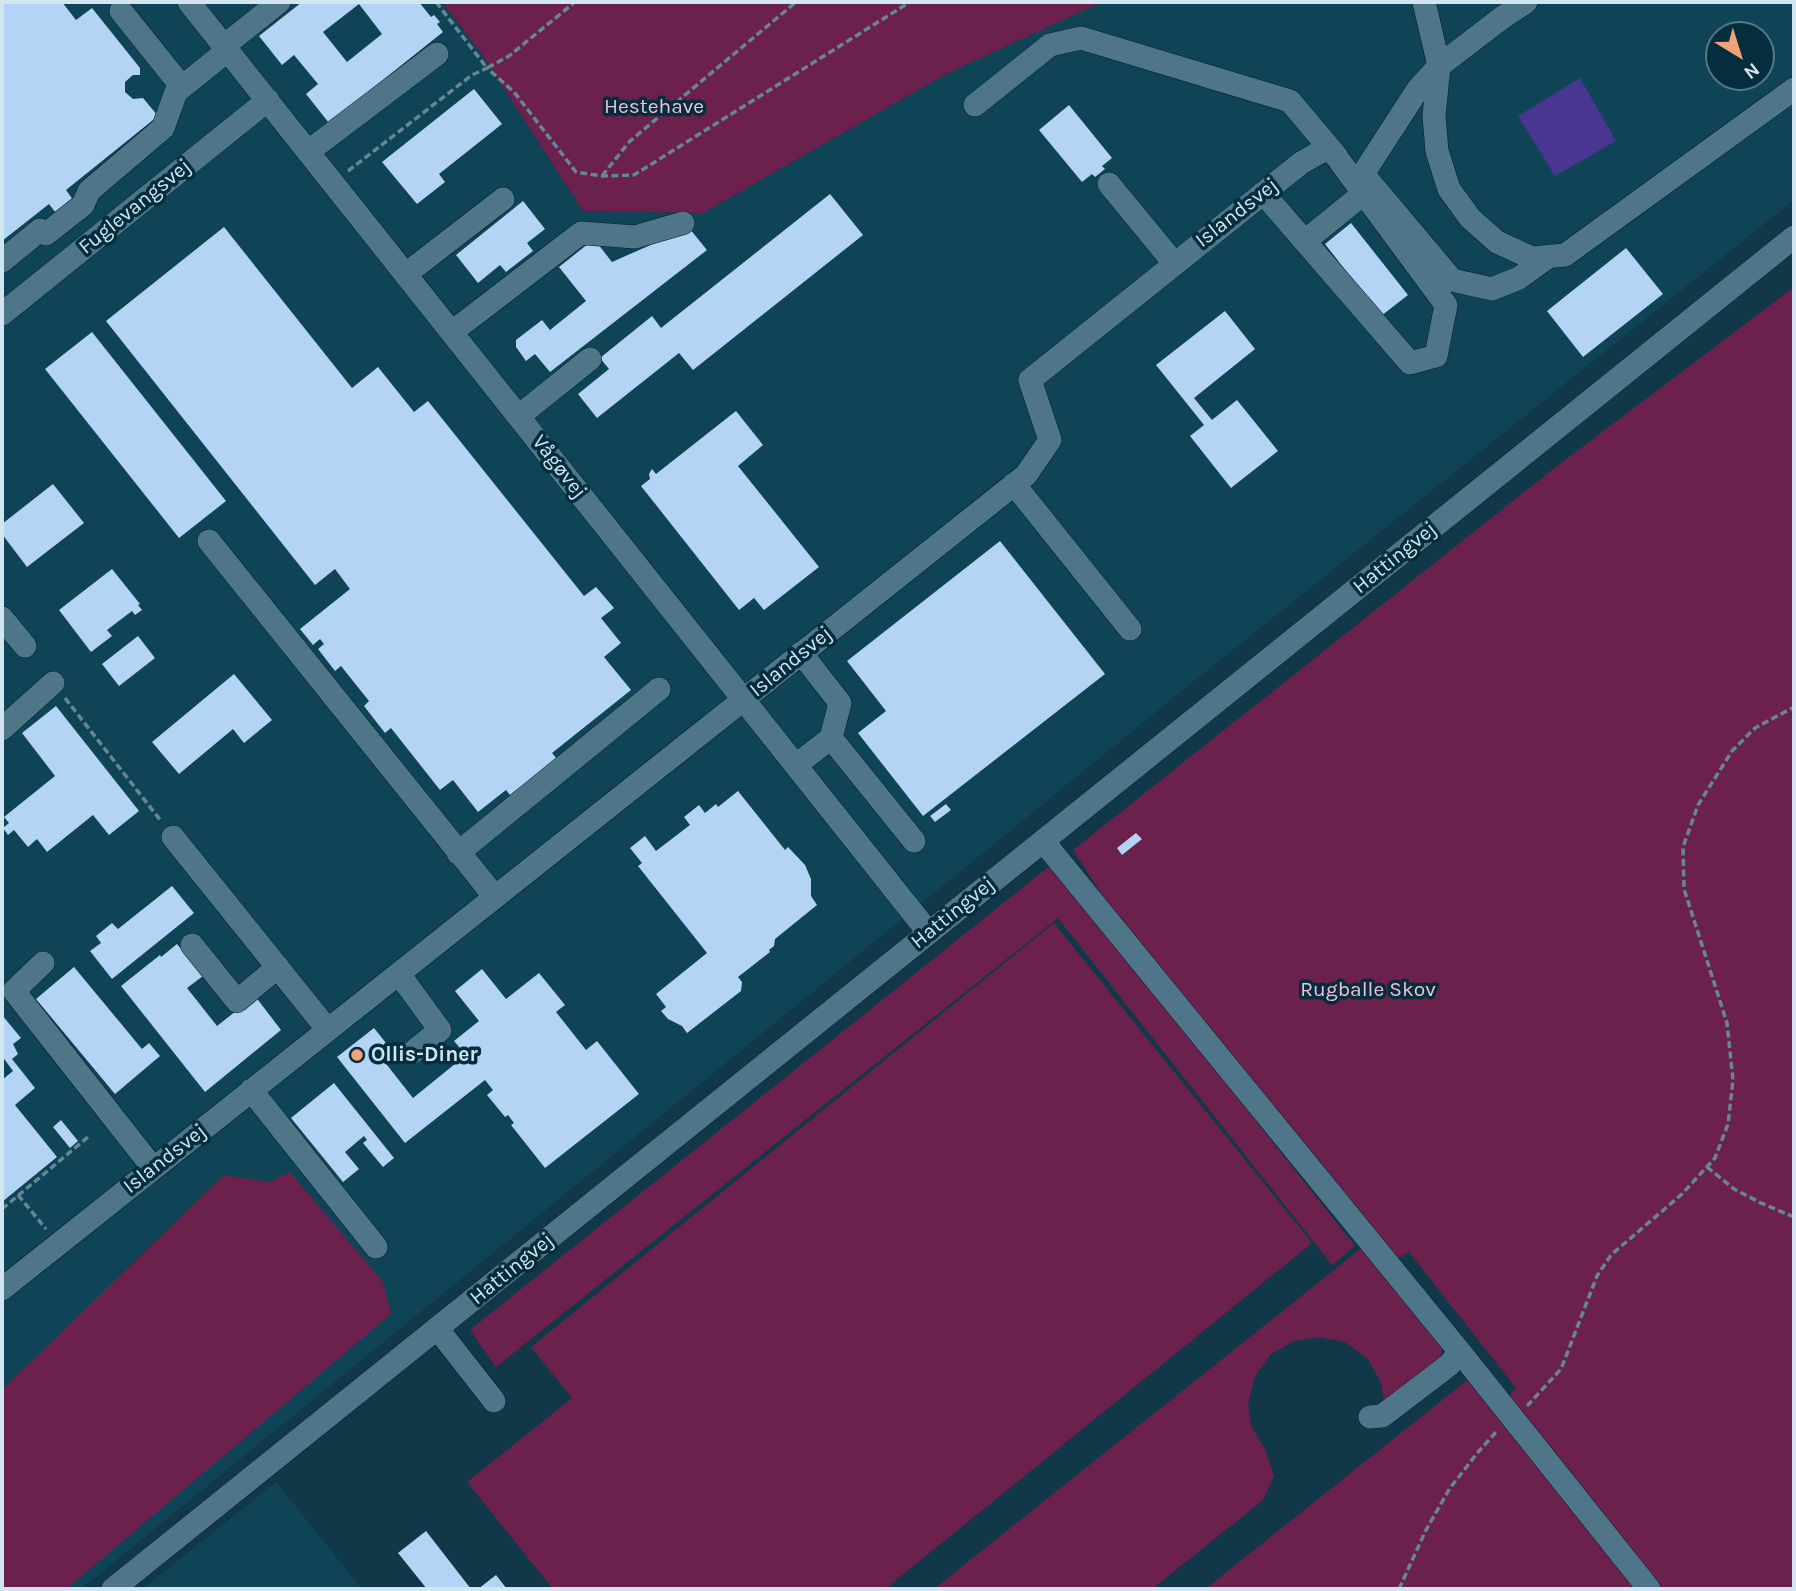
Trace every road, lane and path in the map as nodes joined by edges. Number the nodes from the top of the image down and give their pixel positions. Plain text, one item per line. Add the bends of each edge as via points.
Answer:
1 (279, 2) edge
2 (436, 2) edge
3 (575, 2) edge
4 (796, 2) edge
5 (910, 2) edge
6 (1424, 2) edge
7 (1526, 2) edge
8 (195, 4) edge
9 (121, 11) dead end
10 (226, 48) junction
11 (437, 54) dead end
12 (1439, 66) junction
13 (487, 68) junction
14 (182, 87) junction
15 (1794, 89) edge
16 (268, 100) junction
17 (975, 104) dead end
18 (309, 151) junction
19 (1335, 155) junction
20 (601, 176) junction
21 (332, 183) junction
22 (1110, 184) dead end
23 (1363, 184) junction
24 (1263, 193) junction
25 (503, 199) dead end
26 (683, 223) dead end
27 (1794, 237) edge
28 (1305, 242) junction
29 (1548, 257) junction
30 (1423, 259) junction
31 (2, 261) edge
32 (1174, 264) junction
33 (406, 274) junction
34 (2, 314) edge
35 (452, 332) junction
36 (590, 359) dead end
37 (519, 416) junction
38 (1014, 484) junction
39 (209, 541) dead end
40 (2, 618) edge
41 (1130, 629) dead end
42 (25, 646) dead end
43 (801, 653) junction
44 (53, 683) joint
45 (659, 689) dead end
46 (743, 699) junction
47 (1794, 707) edge
48 (2, 729) edge
49 (831, 738) junction
50 (796, 765) junction
51 (173, 837) joint
52 (914, 841) dead end
53 (1044, 841) junction
54 (458, 853) junction
55 (495, 897) junction
56 (929, 933) junction
57 (192, 945) dead end
58 (43, 963) dead end
59 (278, 967) junction
60 (398, 974) junction
61 (328, 1030) junction
62 (413, 1052) dead end
63 (251, 1090) junction
64 (88, 1138) dead end
65 (1707, 1167) junction
66 (153, 1168) junction
67 (18, 1195) junction
68 (2, 1209) edge
69 (1794, 1217) edge
70 (58, 1244) junction
71 (376, 1247) dead end
72 (2, 1289) edge
73 (437, 1328) junction
74 (1460, 1352) junction
75 (494, 1401) dead end
76 (1511, 1416) junction
77 (1370, 1418) dead end
78 (113, 1589) edge
79 (1399, 1589) edge
80 (1649, 1589) edge

1 - 10 street
2 - 13 path
3 - 13 path via 509,56
4 - 20 path via 629,142
5 - 20 path via 634,175
6 - 12 street
7 - 12 street
8 - 10 street, Vågøvej
9 - 14 street
10 - 14 street
10 - 16 street, Vågøvej
11 - 18 street
12 - 23 street via 1418,89
12 - 29 street via 1434,116 1437,151 1449,189 1470,218 1497,243 1532,258
13 - 20 path via 514,92 576,172
13 - 21 path
14 - 31 street via 163,128 89,191 83,205 46,234 40,230
15 - 29 street via 1565,255
16 - 18 street, Vågøvej
16 - 34 street, Fuglevangsvej
17 - 19 street via 1050,45 1081,38 1290,102
18 - 21 street, Vågøvej
19 - 23 street
19 - 24 street, Islandsvej via 1301,163
21 - 33 street, Vågøvej
22 - 32 street
23 - 28 street
23 - 30 street
24 - 28 street
24 - 32 street, Islandsvej
25 - 33 street
26 - 35 street via 635,237 581,233
27 - 53 street, Hattingvej
28 - 30 street via 1410,363 1436,356 1446,305
29 - 30 street via 1519,278 1492,289 1452,280
32 - 38 street, Islandsvej via 1030,380 1050,440 1026,475
33 - 35 street, Vågøvej
35 - 37 street, Vågøvej
36 - 37 street
37 - 46 street, Vågøvej
38 - 41 street
38 - 43 street, Islandsvej
39 - 54 street
40 - 42 street
43 - 46 street, Islandsvej
43 - 49 street via 840,703
44 - 48 street
44 - 51 path
45 - 54 street
46 - 50 street, Vågøvej
46 - 55 street, Islandsvej
47 - 65 path via 1755,728 1732,751 1698,805 1683,847 1684,889 1727,1023 1732,1080 1728,1124
49 - 50 street
49 - 52 street
50 - 56 street, Vågøvej
51 - 59 street
53 - 56 street, Hattingvej
53 - 74 street
54 - 55 street
55 - 60 street, Islandsvej
56 - 73 street, Hattingvej
57 - 59 street via 237,1001
58 - 66 street via 14,991
59 - 61 street
60 - 61 street, Islandsvej
60 - 62 street via 440,1030
61 - 63 street, Islandsvej
63 - 66 street, Islandsvej
63 - 71 street
64 - 67 path
65 - 69 path via 1734,1189
65 - 76 path via 1611,1255 1597,1276 1560,1369 1530,1404
66 - 70 street, Islandsvej
67 - 68 path
67 - 70 path
70 - 72 street, Islandsvej
73 - 75 street
73 - 78 street, Hattingvej
74 - 76 street
74 - 77 street via 1382,1416
76 - 79 path via 1450,1489
76 - 80 street

